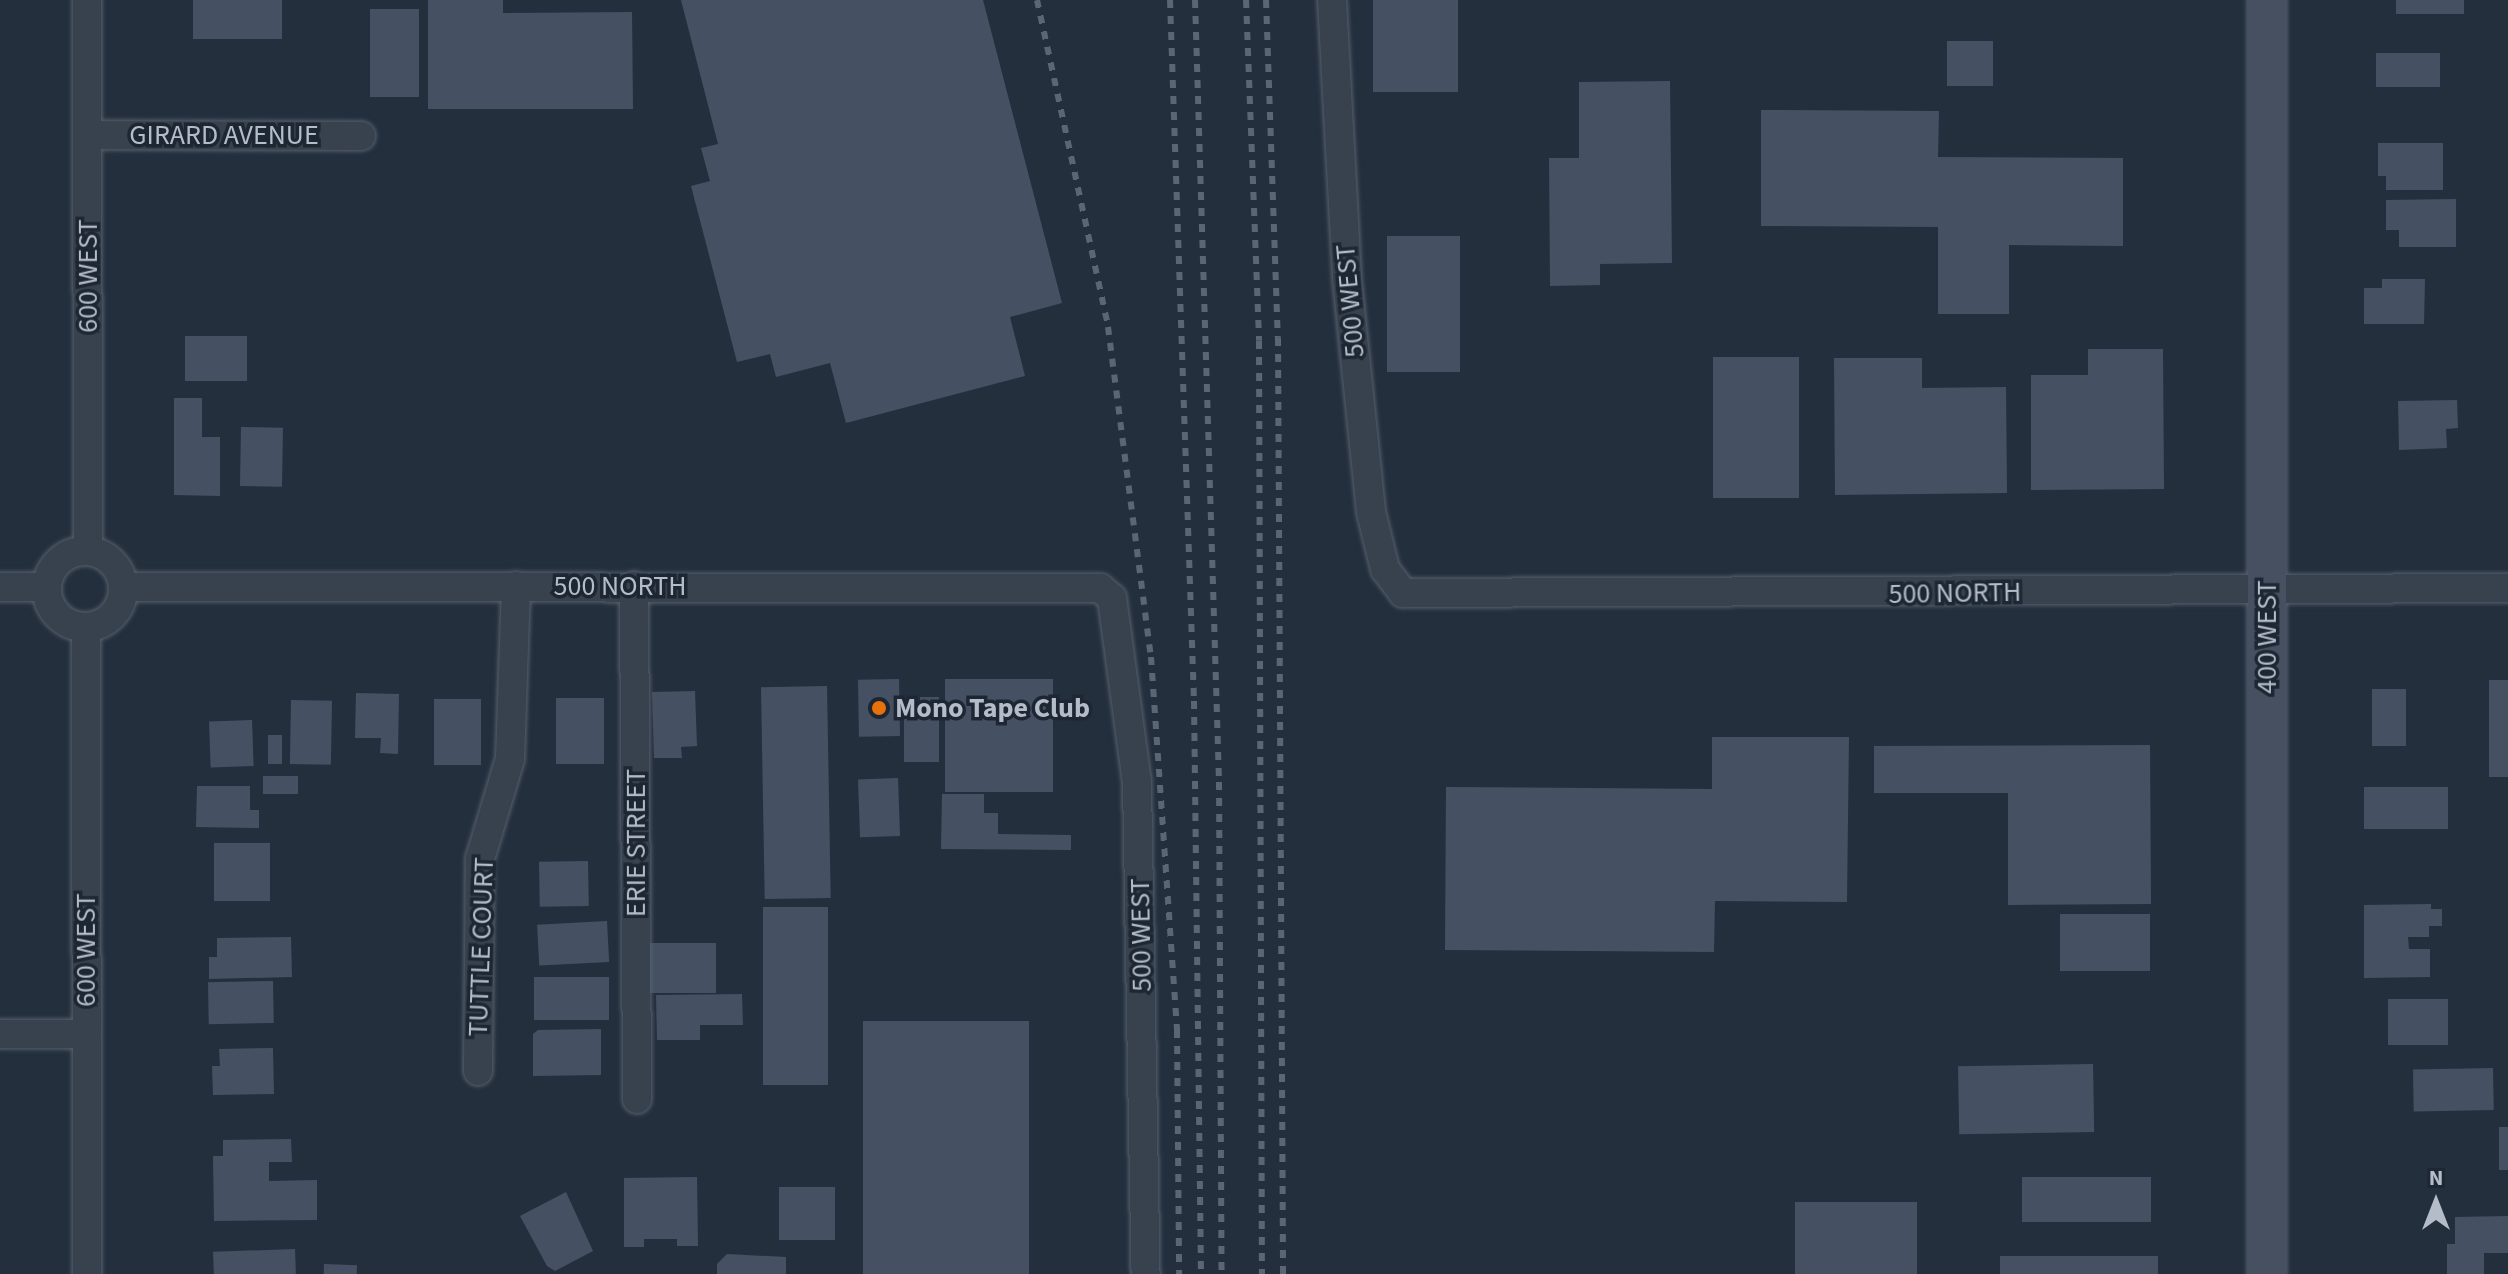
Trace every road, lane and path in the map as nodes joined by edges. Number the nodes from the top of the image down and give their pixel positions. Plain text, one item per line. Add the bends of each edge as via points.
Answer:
1 (87, 0) edge
2 (1332, 0) edge
3 (2267, 0) edge
4 (87, 135) junction
5 (361, 136) dead end
6 (88, 551) junction
7 (516, 586) junction
8 (634, 586) junction
9 (0, 587) edge
10 (47, 587) junction
11 (123, 587) junction
12 (2508, 588) edge
13 (2267, 589) junction
14 (1403, 593) joint
15 (1112, 598) joint
16 (86, 627) junction
17 (0, 1034) edge
18 (86, 1034) junction
19 (478, 1071) dead end
20 (637, 1099) dead end
21 (87, 1274) edge
22 (1146, 1274) edge
23 (2267, 1274) edge

1 - 4 street, 600 WEST
2 - 14 street, 500 WEST via 1347,279 1371,512 1385,569
3 - 13 street, 400 WEST
4 - 5 street, GIRARD AVENUE
4 - 6 street, 600 WEST
6 - 10 street via 60,560
6 - 11 street via 112,563
7 - 8 street, 500 NORTH
7 - 11 street, 500 NORTH
7 - 19 street, TUTTLE COURT via 510,759 480,859
8 - 15 street, 500 NORTH via 1084,585 1100,588
8 - 20 street, ERIE STREET
9 - 10 street
10 - 16 street via 50,605 61,619
11 - 16 street via 113,615
12 - 13 street, 500 NORTH
13 - 14 street, 500 NORTH
13 - 23 street, 400 WEST
15 - 22 street, 500 WEST via 1137,782
16 - 18 street, 600 WEST
17 - 18 street
18 - 21 street, 600 WEST

